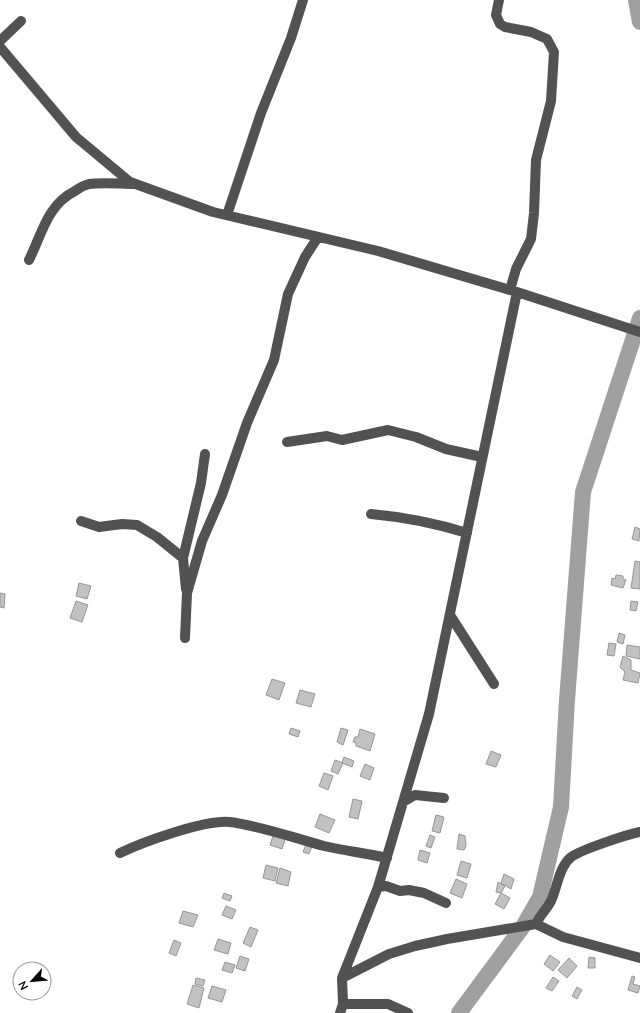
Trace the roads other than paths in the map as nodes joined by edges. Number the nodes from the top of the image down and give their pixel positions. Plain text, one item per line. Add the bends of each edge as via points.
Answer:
1 (303, 0) edge
2 (499, 0) edge
3 (21, 22) dead end
4 (0, 41) edge
5 (0, 47) edge
6 (137, 184) junction
7 (227, 215) junction
8 (318, 237) junction
9 (29, 260) dead end
10 (514, 291) junction
11 (640, 332) edge
12 (287, 442) dead end
13 (205, 454) dead end
14 (482, 457) junction
15 (371, 514) dead end
16 (81, 521) dead end
17 (467, 533) junction
18 (183, 558) junction
19 (187, 593) junction
20 (450, 615) junction
21 (185, 638) dead end
22 (494, 684) dead end
23 (444, 798) dead end
24 (403, 802) junction
25 (640, 832) edge
26 (120, 853) dead end
27 (387, 858) junction
28 (378, 887) junction
29 (446, 903) dead end
30 (536, 924) junction
31 (640, 958) edge
32 (342, 978) junction
33 (341, 1009) edge
34 (408, 1013) edge

1 - 7 street
2 - 10 street via 496,15 500,24 547,39 554,52 551,101 536,160 531,239 516,269
3 - 4 street
5 - 6 street via 76,137 130,182
6 - 7 street
6 - 9 street via 88,184 68,194 44,222
7 - 8 street
8 - 10 street via 378,251
8 - 19 street via 305,257 288,294 274,360 202,541
10 - 11 street
10 - 14 street
12 - 14 street via 327,436 342,440 388,430 446,449
13 - 18 street via 201,483
14 - 17 street
15 - 17 street via 434,522
16 - 18 street via 99,527 137,525
17 - 20 street
18 - 19 street
19 - 21 street
20 - 22 street
20 - 24 street via 429,714
23 - 24 street via 415,795
24 - 27 street
25 - 30 street via 620,837 570,858 560,876 551,902
26 - 27 street via 164,836 210,824 229,822 327,847
27 - 28 street
28 - 29 street via 386,886 400,891 424,893
28 - 32 street
30 - 31 street via 563,937
30 - 32 street via 415,946 389,954
32 - 33 street
33 - 34 street via 388,1004

